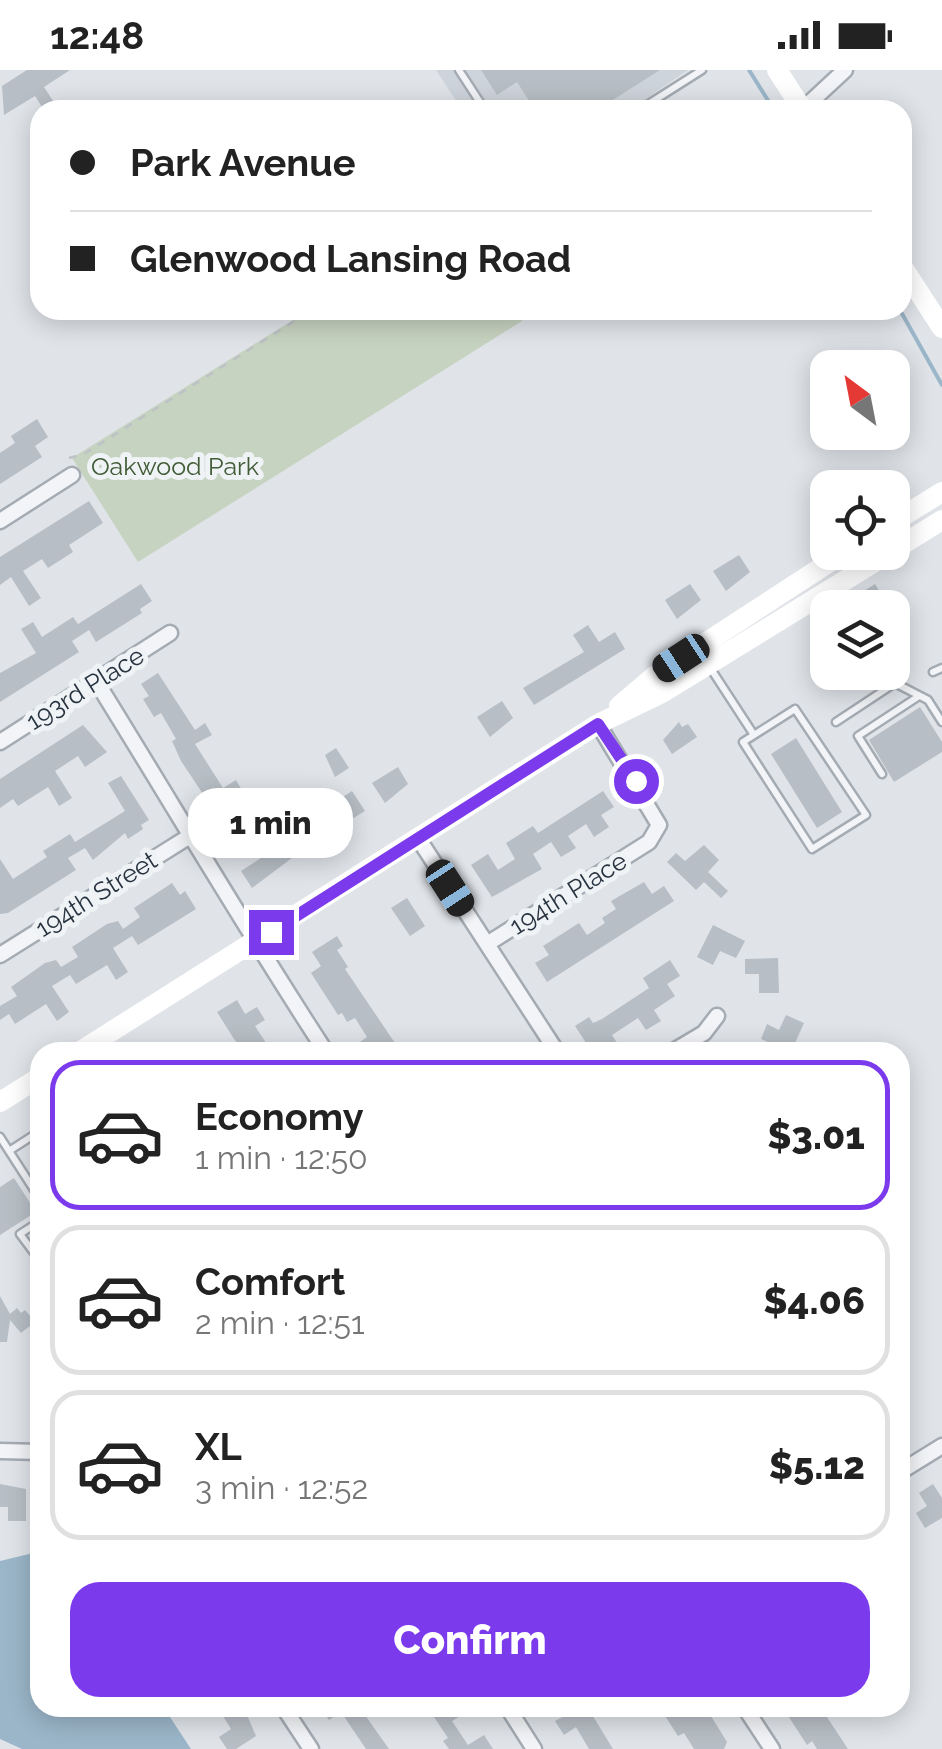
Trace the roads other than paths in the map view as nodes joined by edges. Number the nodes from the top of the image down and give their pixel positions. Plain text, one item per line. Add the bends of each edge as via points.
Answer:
1 (459, 70) edge
2 (702, 70) edge
3 (778, 70) edge
4 (844, 70) edge
5 (478, 100) edge
6 (655, 100) edge
7 (797, 100) edge
8 (813, 100) edge
9 (912, 282) edge
10 (942, 328) edge
11 (72, 475) dead end
12 (942, 492) edge
13 (910, 512) edge
14 (942, 520) edge
15 (0, 521) edge
16 (910, 540) edge
17 (818, 570) edge
18 (863, 570) edge
19 (834, 588) joint
20 (170, 634) dead end
21 (708, 663) junction
22 (942, 668) edge
23 (933, 672) dead end
24 (96, 681) junction
25 (884, 690) edge
26 (908, 690) edge
27 (920, 696) junction
28 (836, 722) dead end
29 (942, 722) edge
30 (598, 724) junction
31 (754, 735) junction
32 (0, 742) edge
33 (882, 774) dead end
34 (193, 834) junction
35 (418, 838) junction
36 (254, 942) junction
37 (487, 944) junction
38 (0, 955) edge
39 (716, 1016) dead end
40 (94, 1042) edge
41 (319, 1042) edge
42 (551, 1042) edge
43 (688, 1042) edge
44 (30, 1083) edge
45 (0, 1102) edge
46 (0, 1137) edge
47 (30, 1137) edge
48 (9, 1151) junction
49 (30, 1184) edge
50 (30, 1228) edge
51 (30, 1248) edge
52 (942, 1446) edge
53 (0, 1451) edge
54 (30, 1452) edge
55 (910, 1466) edge
56 (290, 1717) edge
57 (514, 1717) edge
58 (752, 1717) edge
59 (311, 1749) edge
60 (534, 1749) edge
61 (772, 1749) edge

1 - 5 lane
2 - 6 lane
3 - 7 main road
4 - 8 street
9 - 10 main road
11 - 15 street
12 - 13 main road
14 - 16 main road
17 - 30 main road via 653,677
18 - 19 main road
19 - 21 main road
20 - 24 street, 193rd Place
21 - 30 main road
21 - 31 lane
22 - 23 lane
24 - 32 street, 193rd Place
24 - 34 street
25 - 28 lane
26 - 27 lane
27 - 29 lane
27 - 33 lane via 858,736
30 - 35 main road
30 - 37 street, 194th Place via 659,824 649,842
31 - 31 lane via 796,709 866,816 812,848 744,742
34 - 36 street
34 - 38 street, 194th Street
35 - 36 main road
35 - 37 street
36 - 40 main road
36 - 41 street
37 - 42 street
39 - 43 street
44 - 45 main road
46 - 48 lane
47 - 48 lane
48 - 49 lane
50 - 51 lane via 20,1234
52 - 55 street
53 - 54 street
56 - 59 street
57 - 60 street
58 - 61 street

